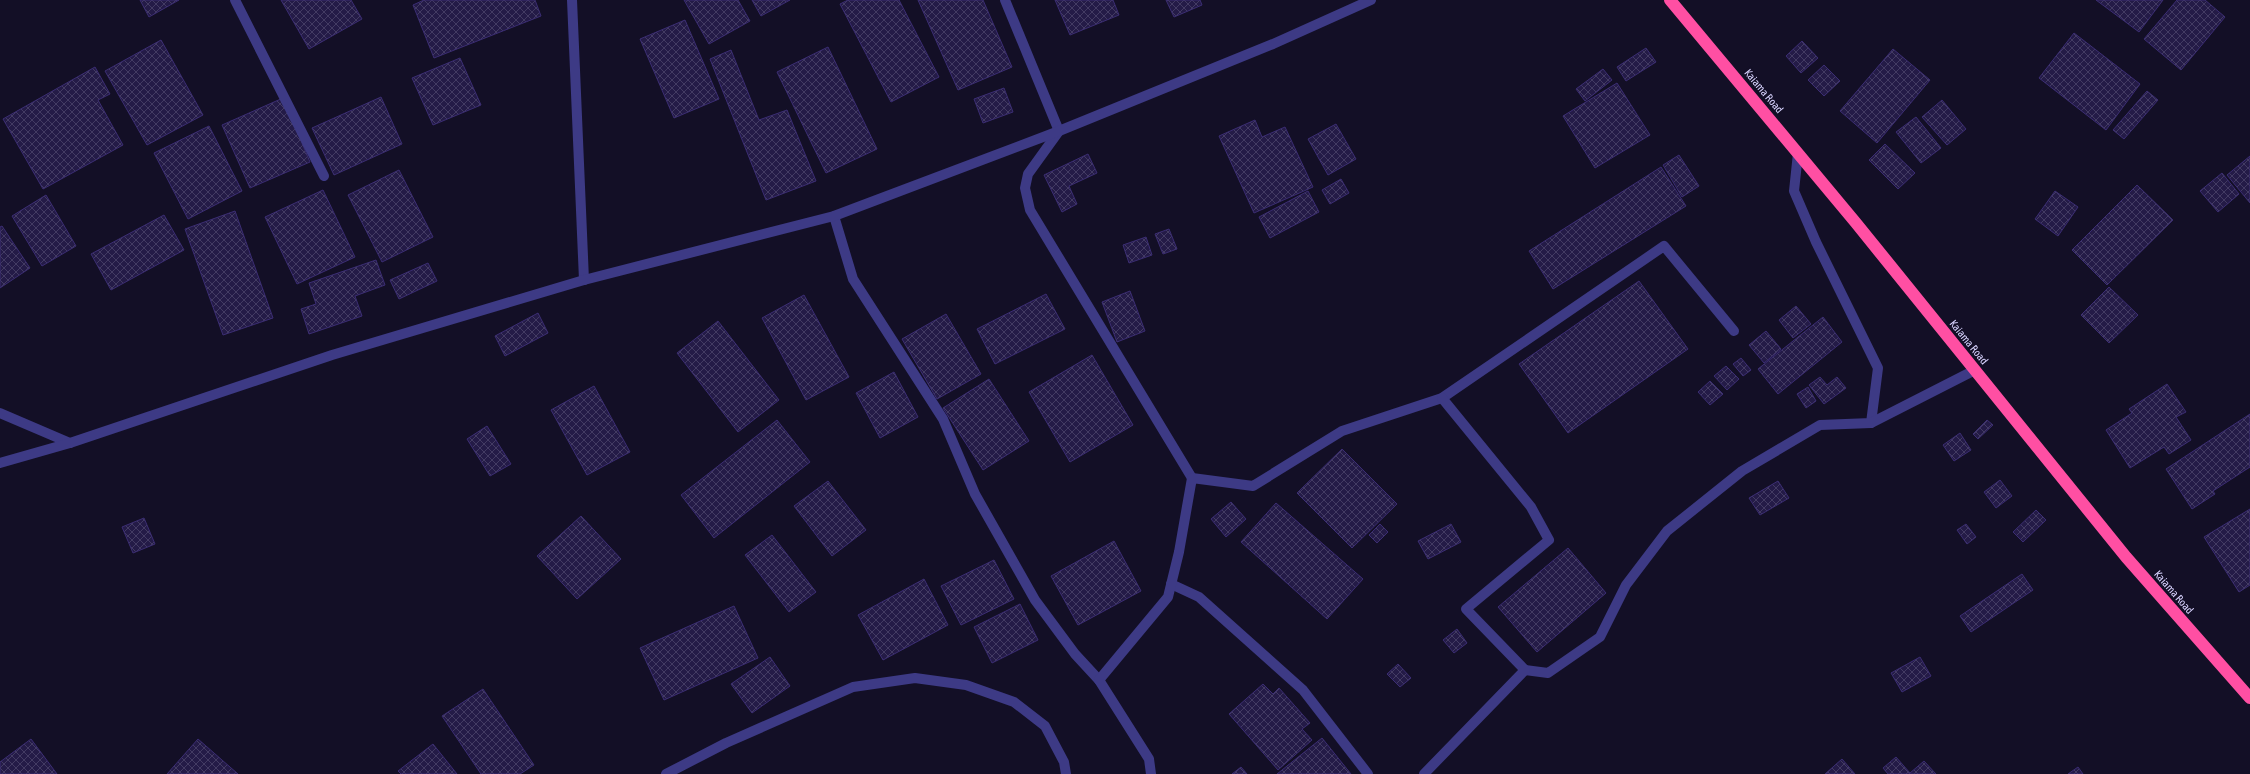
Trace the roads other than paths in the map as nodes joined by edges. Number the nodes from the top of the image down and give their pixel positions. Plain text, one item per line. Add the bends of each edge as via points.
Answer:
1 (235, 0) edge
2 (572, 0) edge
3 (1005, 0) edge
4 (1371, 0) edge
5 (1670, 0) edge
6 (1059, 131) junction
7 (1798, 153) junction
8 (324, 176) dead end
9 (834, 216) junction
10 (584, 280) junction
11 (1734, 331) dead end
12 (1975, 370) junction
13 (1442, 398) junction
14 (0, 413) edge
15 (1871, 423) junction
16 (70, 443) junction
17 (0, 464) edge
18 (1192, 478) junction
19 (1171, 584) junction
20 (1525, 670) junction
21 (1099, 680) junction
22 (2250, 698) edge
23 (666, 774) edge
24 (1066, 774) edge
25 (1151, 774) edge
26 (1368, 774) edge
27 (1424, 774) edge

1 - 8 street
2 - 10 street
3 - 6 street
4 - 6 street via 1273,44
5 - 7 highway, Kaiama Road
6 - 9 street
6 - 18 street via 1028,174 1025,188 1030,210
7 - 12 highway, Kaiama Road
7 - 15 street via 1794,191 1878,368
9 - 10 street
9 - 21 street via 854,279 943,419 975,494 1035,600
10 - 16 street via 332,355
11 - 13 street via 1664,246
12 - 15 street
12 - 22 highway, Kaiama Road via 2126,557
13 - 18 street via 1342,431 1253,486
13 - 20 street via 1531,507 1549,540 1466,609
14 - 16 street
15 - 20 street via 1820,425 1742,472 1667,531 1626,585 1600,638 1548,673
16 - 17 street
18 - 19 street
19 - 21 street via 1168,597
19 - 26 street via 1199,597 1303,690
20 - 27 street
21 - 25 street via 1150,759
23 - 24 street via 726,743 853,687 915,678 966,685 1014,702 1045,726 1064,762

